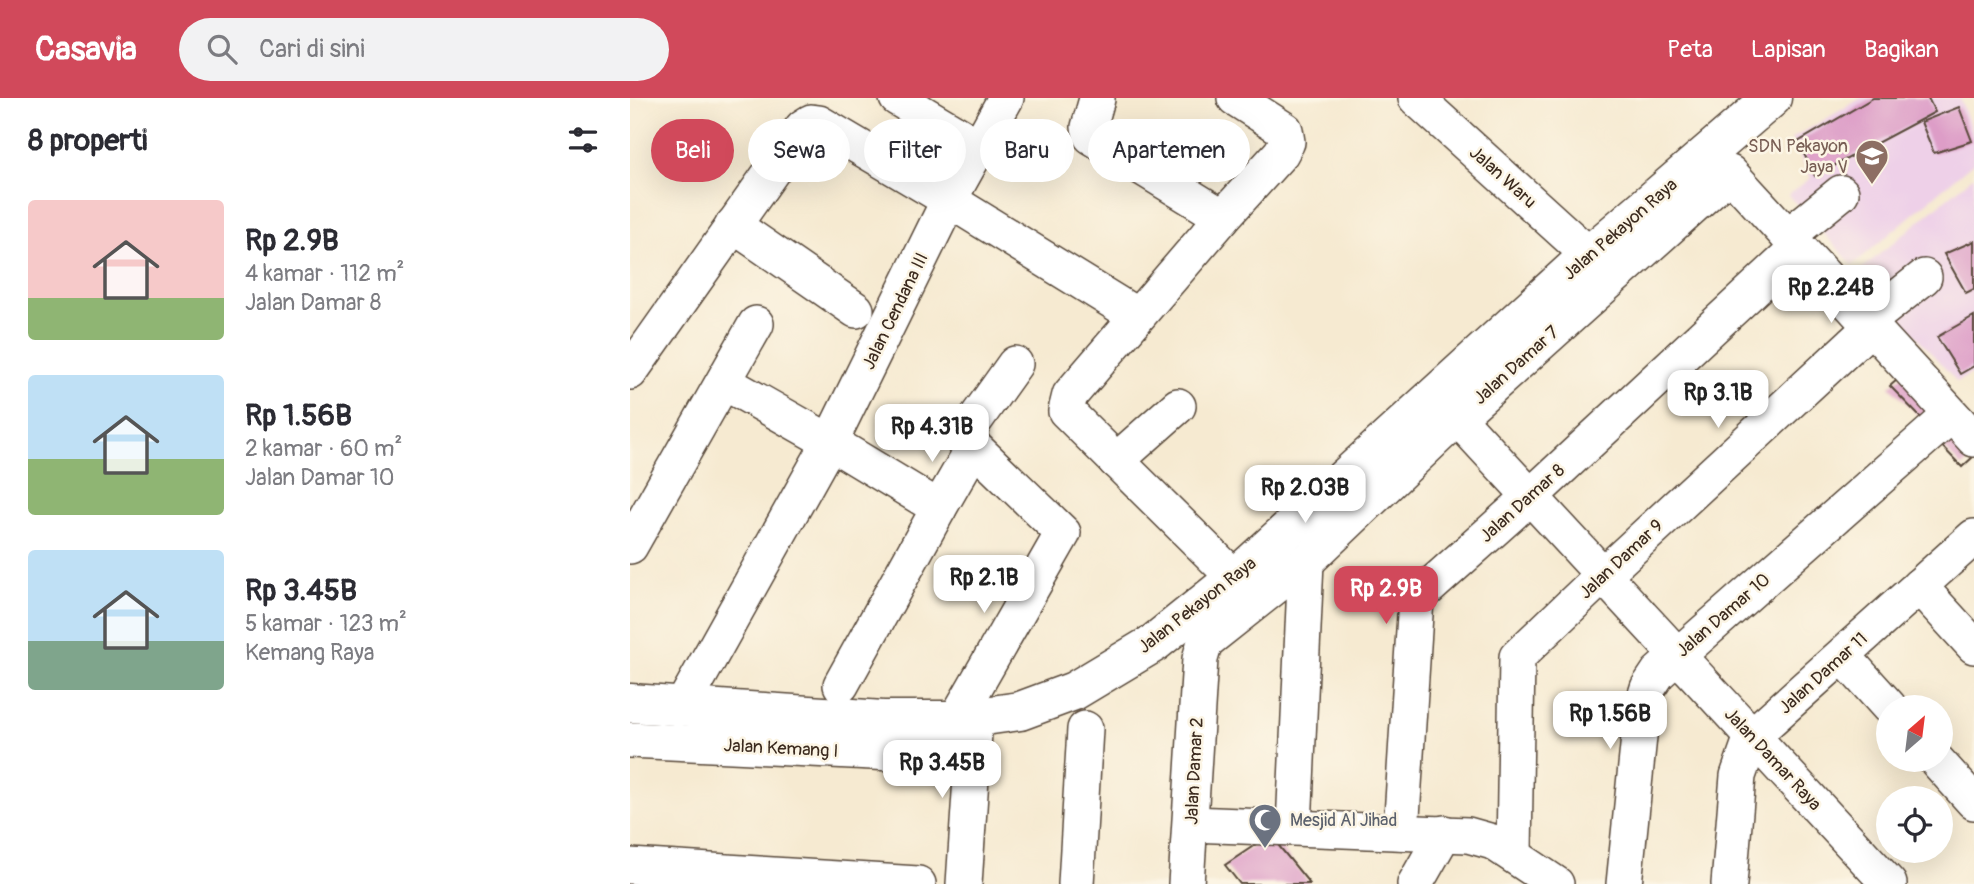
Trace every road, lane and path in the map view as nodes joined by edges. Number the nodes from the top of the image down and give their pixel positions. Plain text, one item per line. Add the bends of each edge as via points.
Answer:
1 (897, 98) edge
2 (1006, 98) edge
3 (1236, 98) edge
4 (1416, 98) edge
5 (1772, 98) edge
6 (1097, 99) edge
7 (979, 147) junction
8 (1841, 193) dead end
9 (949, 200) junction
10 (1223, 217) junction
11 (733, 225) junction
12 (1793, 242) junction
13 (1589, 255) junction
14 (1924, 277) dead end
15 (856, 310) dead end
16 (1137, 316) junction
17 (756, 324) dead end
18 (1869, 325) junction
19 (1015, 363) dead end
20 (630, 372) edge
21 (724, 382) junction
22 (1178, 406) dead end
23 (1446, 406) junction
24 (1962, 427) edge
25 (830, 442) junction
26 (974, 447) junction
27 (1116, 461) junction
28 (1530, 497) junction
29 (939, 508) junction
30 (1974, 537) edge
31 (630, 546) edge
32 (1307, 562) junction
33 (1603, 575) junction
34 (1235, 578) junction
35 (1919, 586) junction
36 (1974, 646) edge
37 (1677, 655) junction
38 (1843, 656) junction
39 (1200, 659) joint
40 (841, 685) dead end
41 (1878, 695) edge
42 (630, 703) edge
43 (682, 707) junction
44 (965, 720) junction
45 (1085, 729) dead end
46 (1752, 736) junction
47 (630, 740) edge
48 (974, 757) junction
49 (1947, 772) edge
50 (1974, 802) edge
51 (1191, 824) junction
52 (1294, 827) junction
53 (1401, 832) junction
54 (1444, 833) junction
55 (1514, 855) junction
56 (630, 866) edge
57 (918, 884) edge
58 (964, 884) edge
59 (1076, 884) edge
60 (1186, 884) edge
61 (1415, 884) edge
62 (1556, 884) edge
63 (1624, 884) edge
64 (1729, 884) edge
65 (1889, 884) edge

1 - 7 street
2 - 7 street, Jalan Cendana III
3 - 10 street via 1285,130 1287,142
4 - 13 street, Jalan Waru
5 - 13 main road, Jalan Pekayon Raya
6 - 10 street via 1091,136
7 - 9 street, Jalan Cendana III
8 - 12 street, Jalan Damar 8
9 - 11 street via 811,122
9 - 16 street
9 - 25 street, Jalan Cendana III
10 - 16 street
11 - 15 street
11 - 20 street
12 - 18 street
12 - 23 street, Jalan Damar 7 via 1730,173
12 - 28 street, Jalan Damar 8
13 - 23 main road, Jalan Pekayon Raya
14 - 18 street, Jalan Damar 9
16 - 27 street via 1070,395 1066,411
17 - 21 street
18 - 24 street
18 - 33 street, Jalan Damar 9
19 - 26 street via 973,423 968,434
21 - 25 street
21 - 31 street
22 - 27 street
23 - 28 street, Jalan Damar Raya
23 - 32 street, Jalan Damar 7
23 - 34 main road, Jalan Pekayon Raya
24 - 37 street, Jalan Damar 10
25 - 29 street
25 - 43 street, Jalan Cendana III
26 - 29 street
26 - 44 street via 1063,534
27 - 34 street
28 - 33 street, Jalan Damar Raya
28 - 53 street, Jalan Damar 8 via 1416,599
29 - 40 street
30 - 35 street, Jalan Damar 11
32 - 39 street, Jalan Damar 7 via 1205,642
32 - 52 street
33 - 37 street, Jalan Damar Raya
33 - 55 street, Jalan Damar 9 via 1517,657
34 - 44 main road, Jalan Pekayon Raya via 1154,643 1073,691 1020,711
35 - 36 street
35 - 38 street, Jalan Damar 11
37 - 46 street, Jalan Damar Raya
37 - 63 street, Jalan Damar 10 via 1658,673 1642,707
38 - 41 street
38 - 46 street, Jalan Damar 11
39 - 51 street, Jalan Damar 2
42 - 43 main road, Jalan Pekayon Raya
43 - 44 main road, Jalan Pekayon Raya via 883,720
44 - 48 street
45 - 59 street
46 - 64 street, Jalan Damar 11 via 1738,776
46 - 65 street, Jalan Damar Raya
47 - 48 street, Jalan Kemang I
48 - 58 street
49 - 50 street
51 - 52 street
51 - 60 street, Jalan Damar 2
52 - 53 street
53 - 54 street
54 - 55 street via 1493,842
54 - 61 street
55 - 62 street
56 - 57 street

